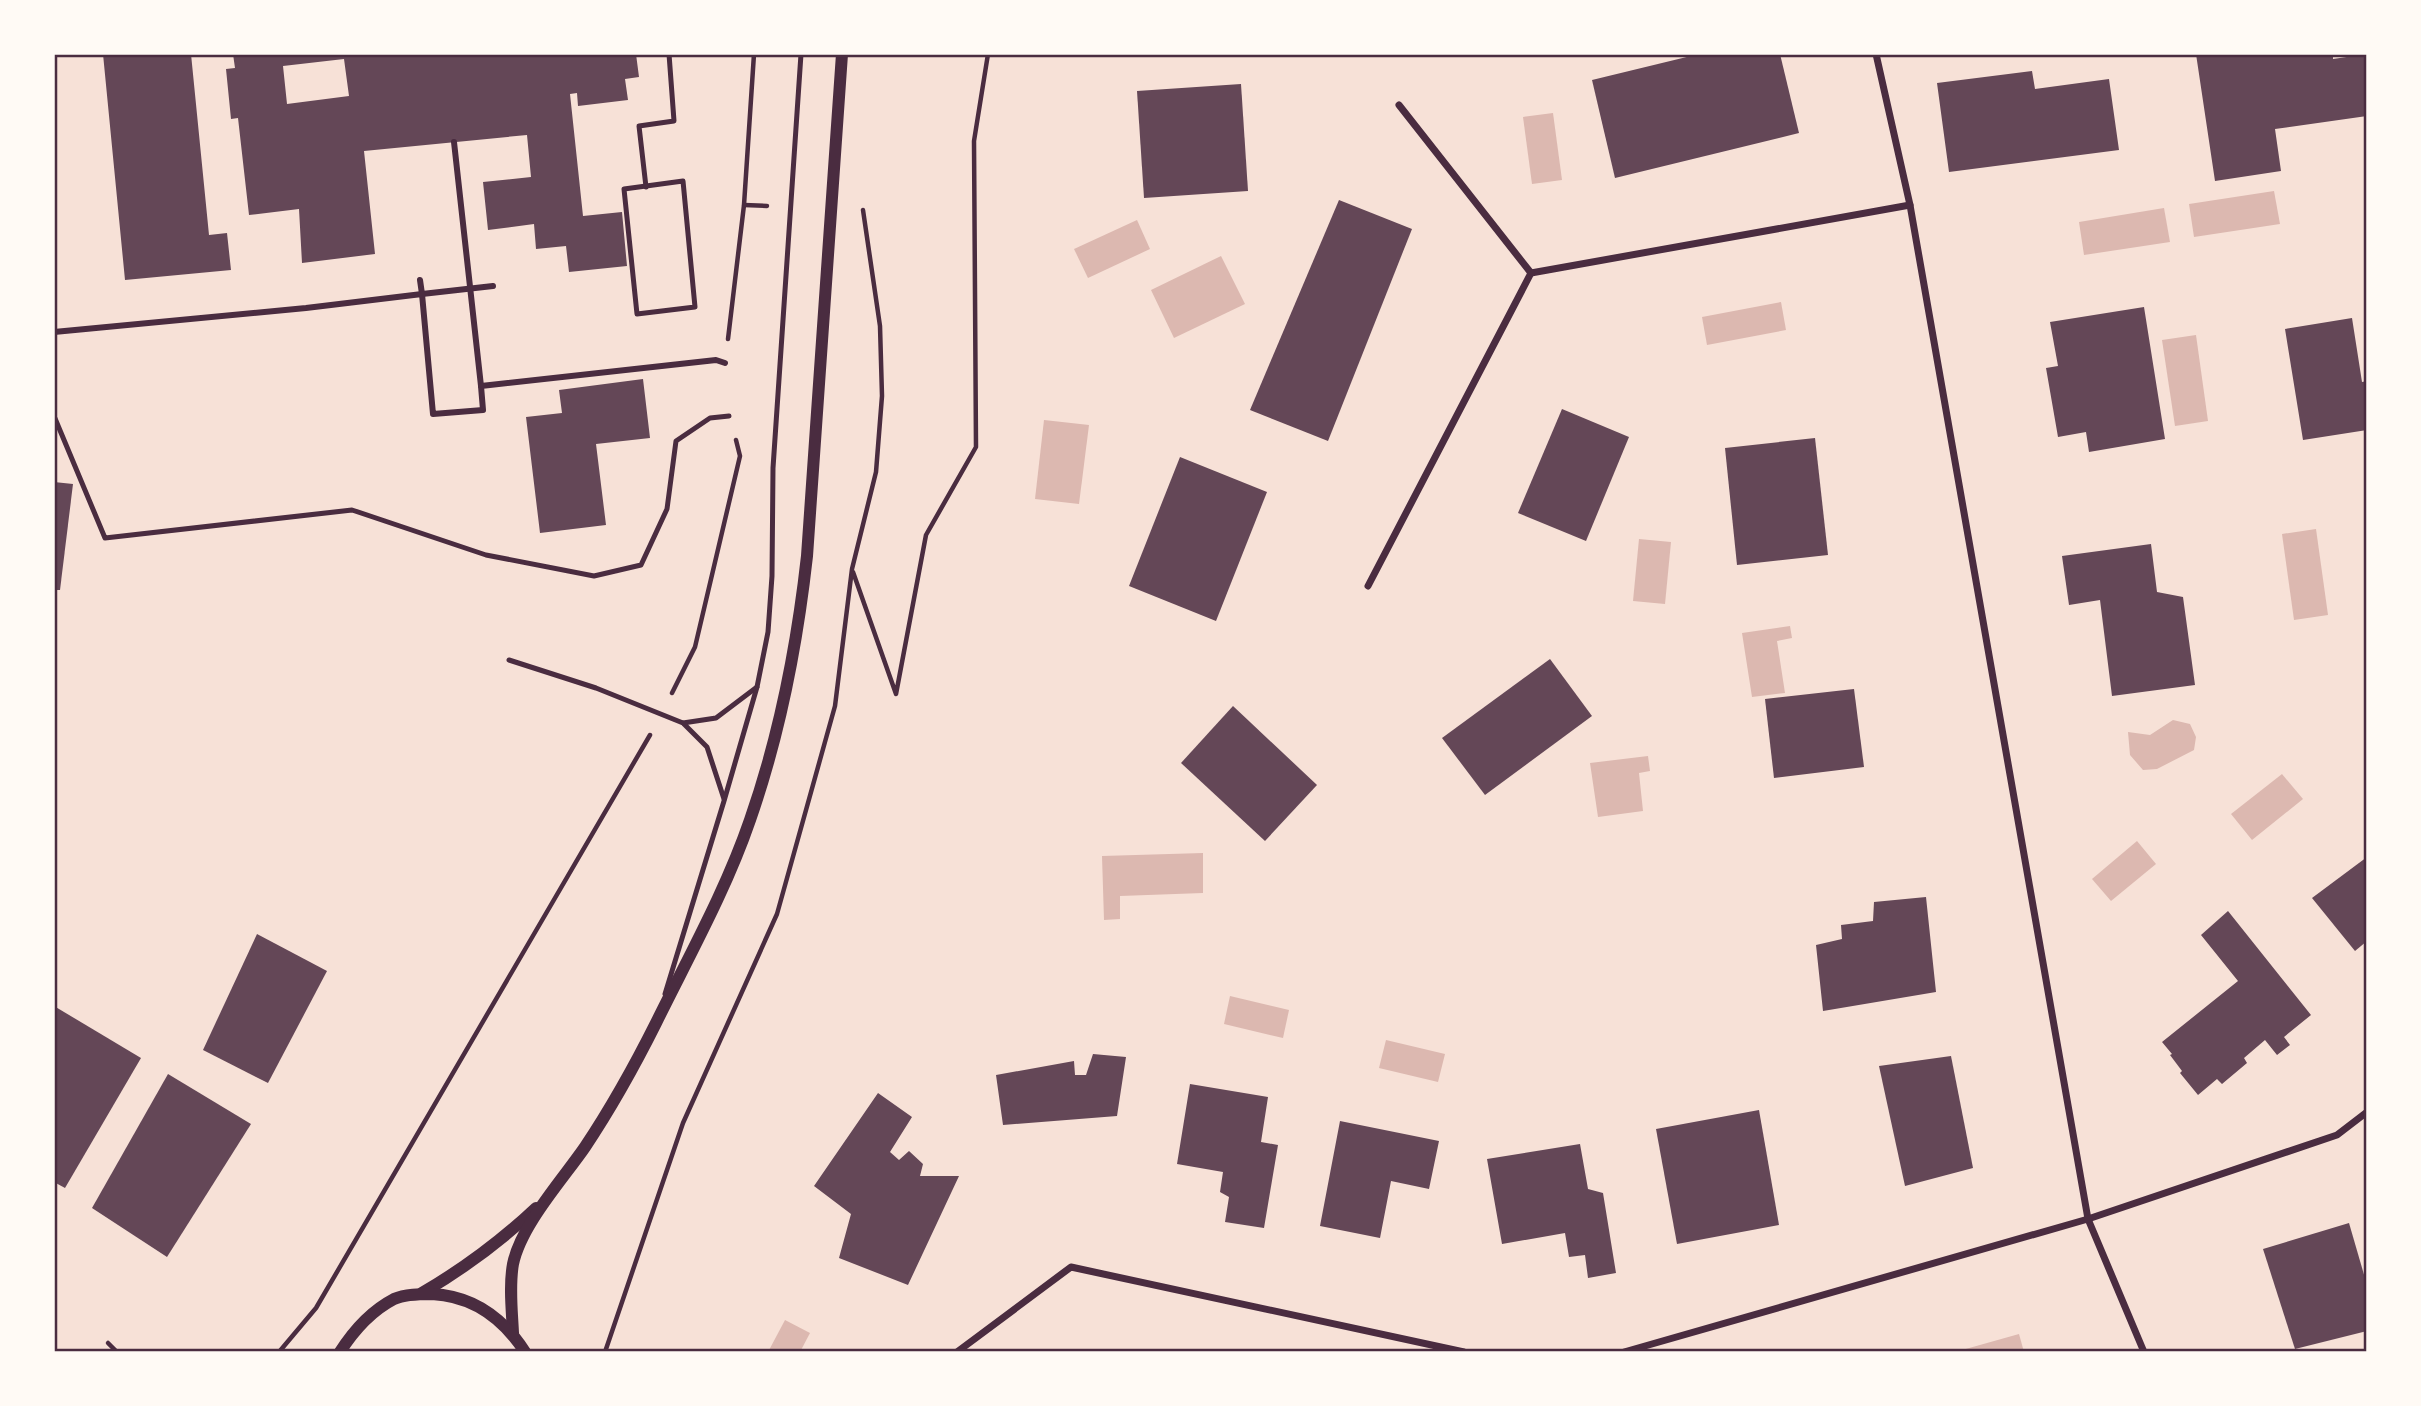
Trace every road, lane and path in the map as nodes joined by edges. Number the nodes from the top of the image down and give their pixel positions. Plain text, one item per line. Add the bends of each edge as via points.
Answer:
1 (668, 54) edge
2 (754, 54) edge
3 (801, 54) edge
4 (842, 54) edge
5 (988, 54) edge
6 (1876, 54) edge
7 (1399, 104) dead end
8 (454, 142) dead end
9 (646, 187) junction
10 (744, 205) junction
11 (1910, 205) junction
12 (767, 206) dead end
13 (1531, 273) junction
14 (420, 280) dead end
15 (493, 286) dead end
16 (469, 289) junction
17 (422, 294) junction
18 (54, 332) edge
19 (725, 363) joint
20 (481, 386) junction
21 (54, 416) edge
22 (729, 416) joint
23 (852, 569) dead end
24 (1368, 586) dead end
25 (509, 660) dead end
26 (757, 687) junction
27 (661, 715) junction
28 (683, 723) junction
29 (724, 801) junction
30 (655, 1026) junction
31 (2367, 1112) edge
32 (546, 1198) junction
33 (2088, 1219) junction
34 (421, 1294) junction
35 (513, 1333) junction
36 (108, 1343) dead end
37 (117, 1352) edge
38 (279, 1352) edge
39 (340, 1352) edge
40 (525, 1352) edge
41 (957, 1352) edge
42 (1464, 1352) edge
43 (1624, 1352) edge
44 (2144, 1352) edge

1 - 9 lane via 674,121 639,126
2 - 10 path
3 - 26 lane via 773,468 772,576 768,632
4 - 30 street via 807,556 790,673 749,821
5 - 23 path via 974,141 976,447 926,536 896,694
6 - 11 street
7 - 13 street
8 - 16 street
9 - 9 lane via 624,189 637,314 695,307 683,181
10 - 12 path
10 - 19 path
11 - 13 street
11 - 33 street
13 - 24 street
14 - 17 street
15 - 16 street
16 - 17 street
16 - 20 street
17 - 18 street
17 - 20 street via 433,414 483,410
19 - 20 street via 716,360
21 - 22 lane via 105,538 352,510 486,555 594,576 641,565 667,509 676,441 710,418
22 - 27 path via 740,456 695,647
25 - 27 lane
26 - 28 lane via 716,718
26 - 29 lane
27 - 28 lane
27 - 38 path via 316,1308
28 - 29 lane via 707,747
29 - 30 lane
30 - 32 street via 607,1113
31 - 33 street via 2337,1135
32 - 34 street via 505,1237
32 - 35 street via 513,1264
33 - 43 street
33 - 44 street
34 - 35 street via 471,1302
34 - 39 street via 396,1298 372,1314
35 - 40 street
36 - 37 path
41 - 42 street via 1071,1267

